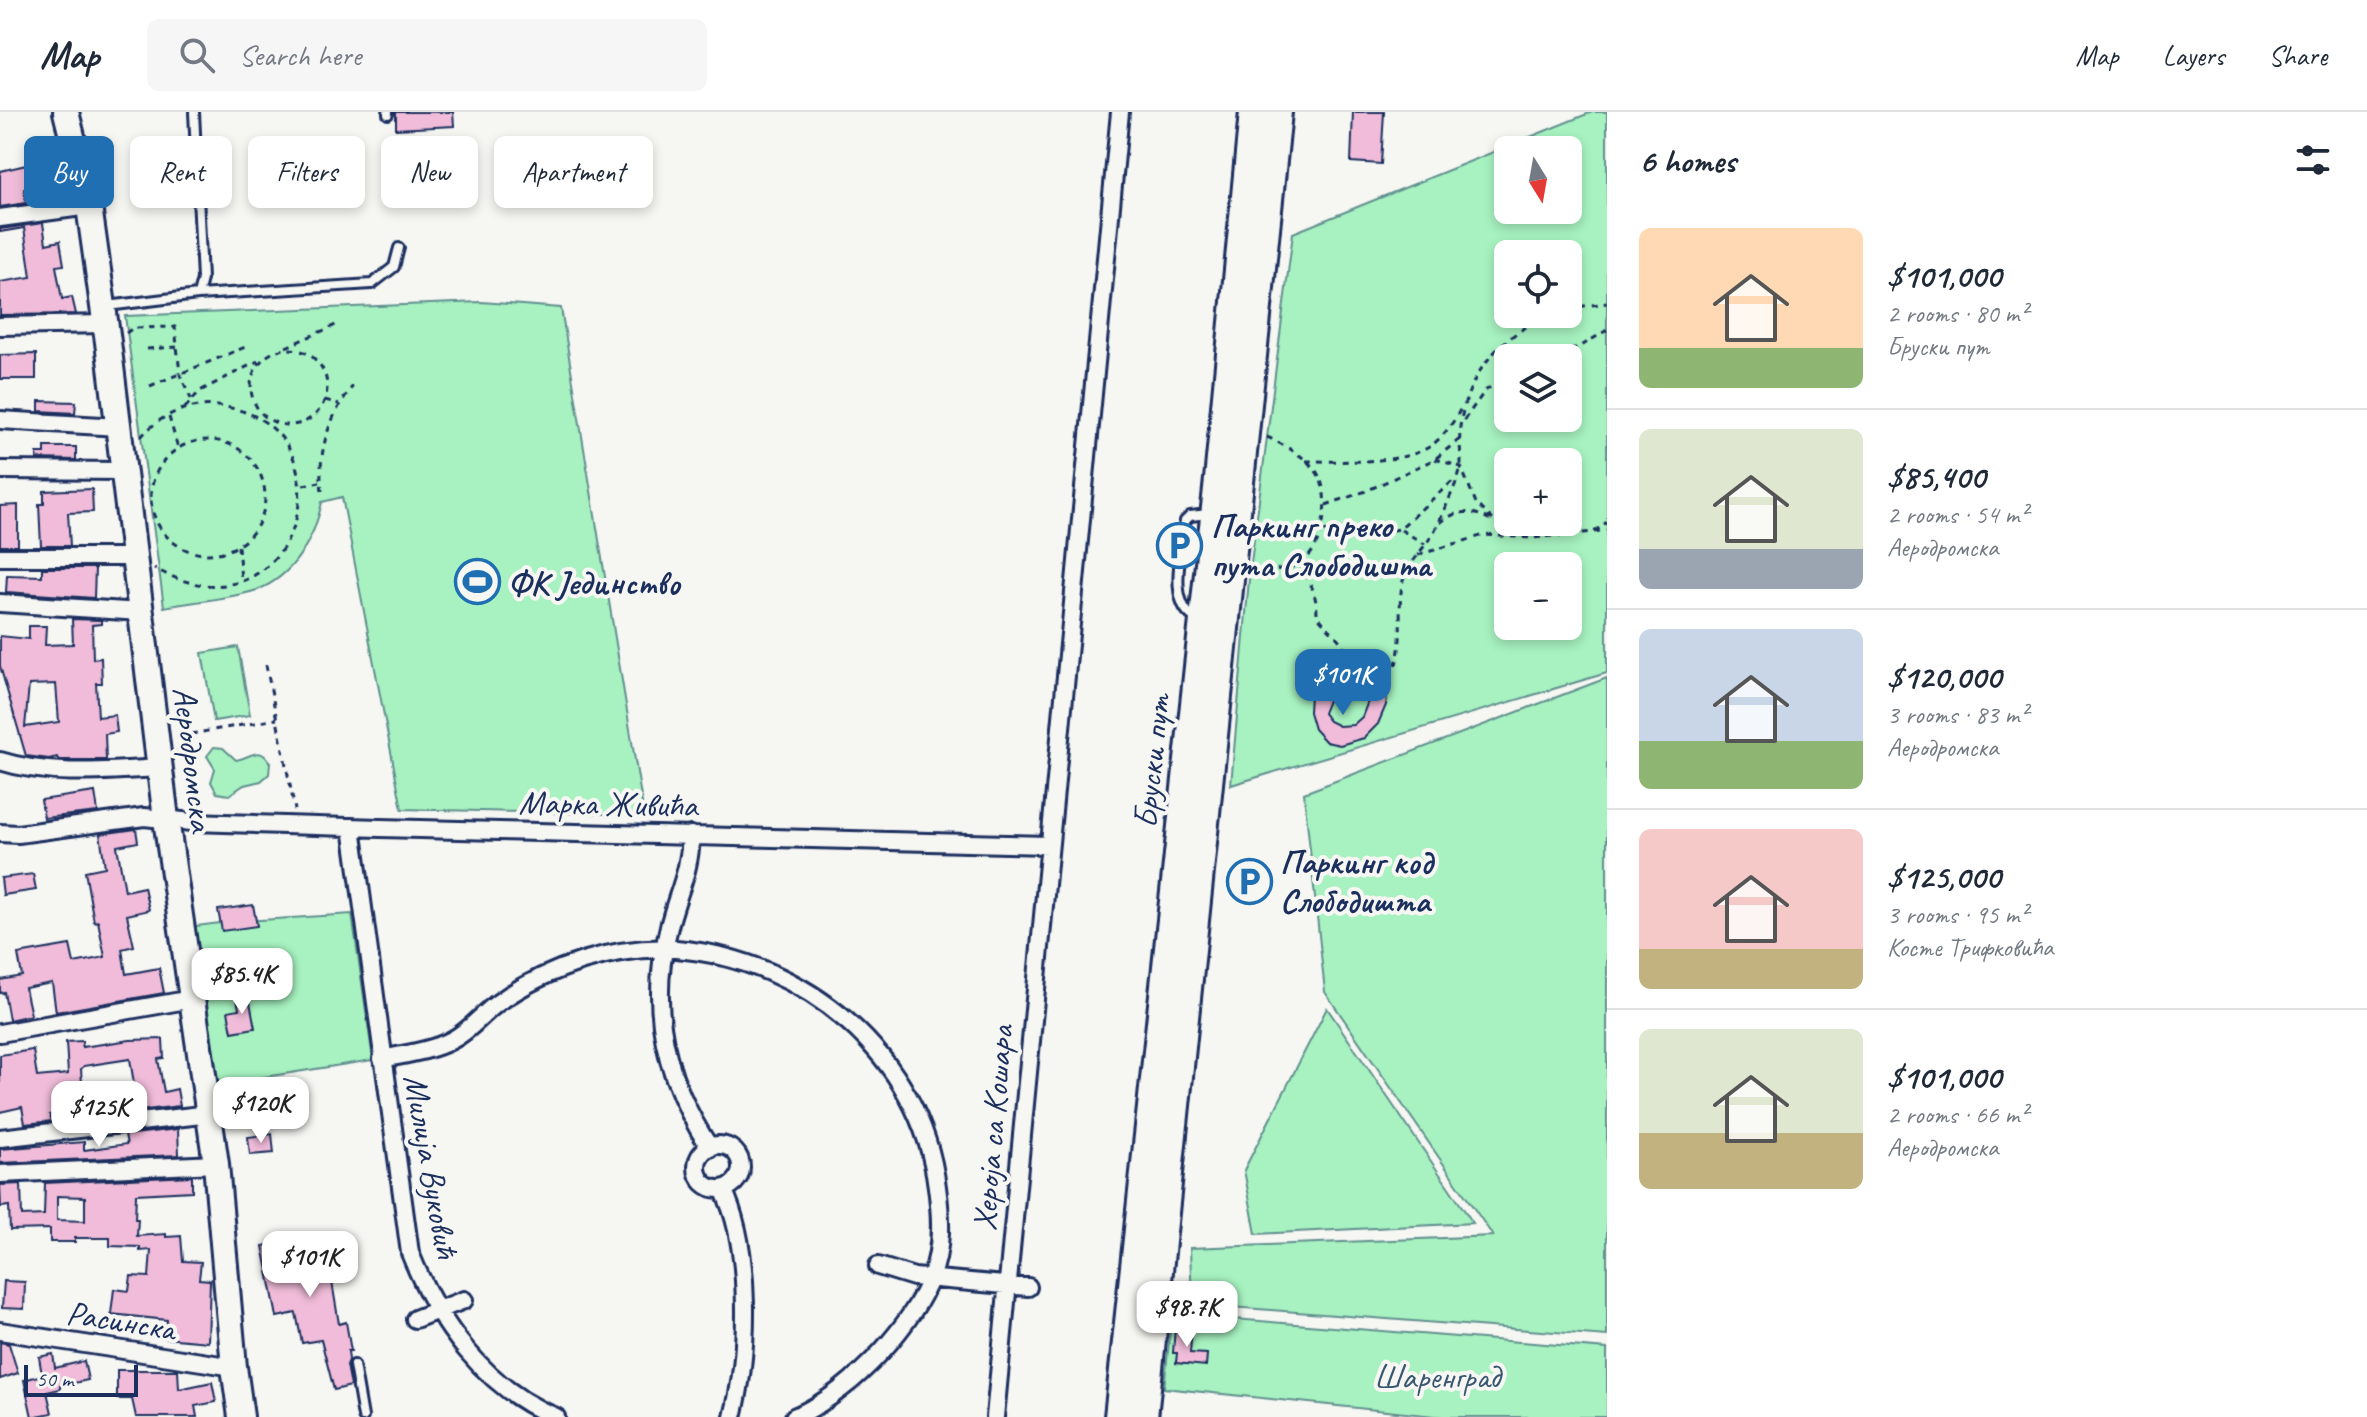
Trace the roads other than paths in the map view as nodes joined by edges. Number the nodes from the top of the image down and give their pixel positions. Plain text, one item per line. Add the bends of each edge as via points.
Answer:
1 (66, 112) edge
2 (194, 112) edge
3 (1120, 112) edge
4 (1253, 112) edge
5 (1278, 112) edge
6 (72, 136) edge
7 (74, 208) edge
8 (89, 208) edge
9 (0, 218) edge
10 (399, 248) dead end
11 (198, 295) junction
12 (109, 322) junction
13 (0, 326) edge
14 (0, 420) edge
15 (127, 435) junction
16 (0, 470) edge
17 (124, 471) junction
18 (1226, 514) junction
19 (0, 557) edge
20 (144, 563) junction
21 (0, 603) edge
22 (141, 612) junction
23 (0, 761) edge
24 (160, 768) junction
25 (166, 819) junction
26 (352, 827) junction
27 (0, 833) edge
28 (691, 835) junction
29 (1049, 845) junction
30 (664, 949) junction
31 (192, 999) junction
32 (0, 1033) edge
33 (382, 1059) junction
34 (210, 1114) junction
35 (0, 1138) edge
36 (710, 1148) junction
37 (216, 1164) junction
38 (0, 1174) edge
39 (723, 1189) junction
40 (878, 1266) dead end
41 (931, 1278) junction
42 (1007, 1284) junction
43 (1028, 1287) dead end
44 (464, 1300) dead end
45 (439, 1312) junction
46 (415, 1319) dead end
47 (0, 1331) edge
48 (354, 1365) dead end
49 (234, 1367) junction
50 (241, 1417) edge
51 (363, 1417) edge
52 (556, 1417) edge
53 (733, 1417) edge
54 (794, 1417) edge
55 (995, 1417) edge
56 (1118, 1417) edge
57 (1144, 1417) edge

1 - 6 street, Аеродромска
2 - 11 lane via 202,279
3 - 29 street, Хероја са Кошара
4 - 18 main road, Бруски пут
5 - 18 main road, Бруски пут via 1245,434
7 - 9 street
8 - 12 street, Аеродромска
10 - 11 lane via 394,267 372,284
11 - 12 lane
12 - 13 street
12 - 15 street, Аеродромска
14 - 15 street
15 - 17 street, Аеродромска
16 - 17 street
17 - 20 street, Аеродромска
18 - 56 main road, Бруски пут via 1202,620
18 - 57 main road, Бруски пут
19 - 20 street
20 - 22 street, Аеродромска
21 - 22 street
22 - 24 street, Аеродромска
23 - 24 street via 41,770
24 - 25 street, Аеродромска
25 - 26 street, Марка Живића
25 - 27 street, Марка Живића
25 - 31 street, Аеродромска
26 - 28 street, Марка Живића
26 - 33 street, Милија Вуковић
28 - 29 street, Марка Живића
28 - 30 street via 684,886
29 - 42 street, Хероја са Кошара
30 - 33 street, Милија Вуковић via 569,966 498,1002 455,1039
30 - 36 street via 660,1009 669,1067
30 - 41 street, Милија Вуковић via 737,960 808,990 854,1026 886,1061 913,1108 935,1173 940,1215
31 - 32 street
31 - 34 street, Аеродромска
33 - 45 street, Милија Вуковић via 410,1253
34 - 35 street
34 - 37 street, Аеродромска
36 - 39 street via 698,1163 699,1177 709,1187
36 - 39 street via 731,1149 740,1161 740,1175
37 - 38 street
37 - 49 street, Аеродромска
39 - 53 street via 741,1259 744,1300 743,1361
40 - 41 street
41 - 42 street
41 - 54 street, Милија Вуковић via 898,1333 874,1360
42 - 43 street
42 - 55 street, Хероја са Кошара
44 - 45 street
45 - 46 street
45 - 52 street, Милија Вуковић via 485,1369
47 - 49 street, Расинска
48 - 51 lane
49 - 50 street, Аеродромска

